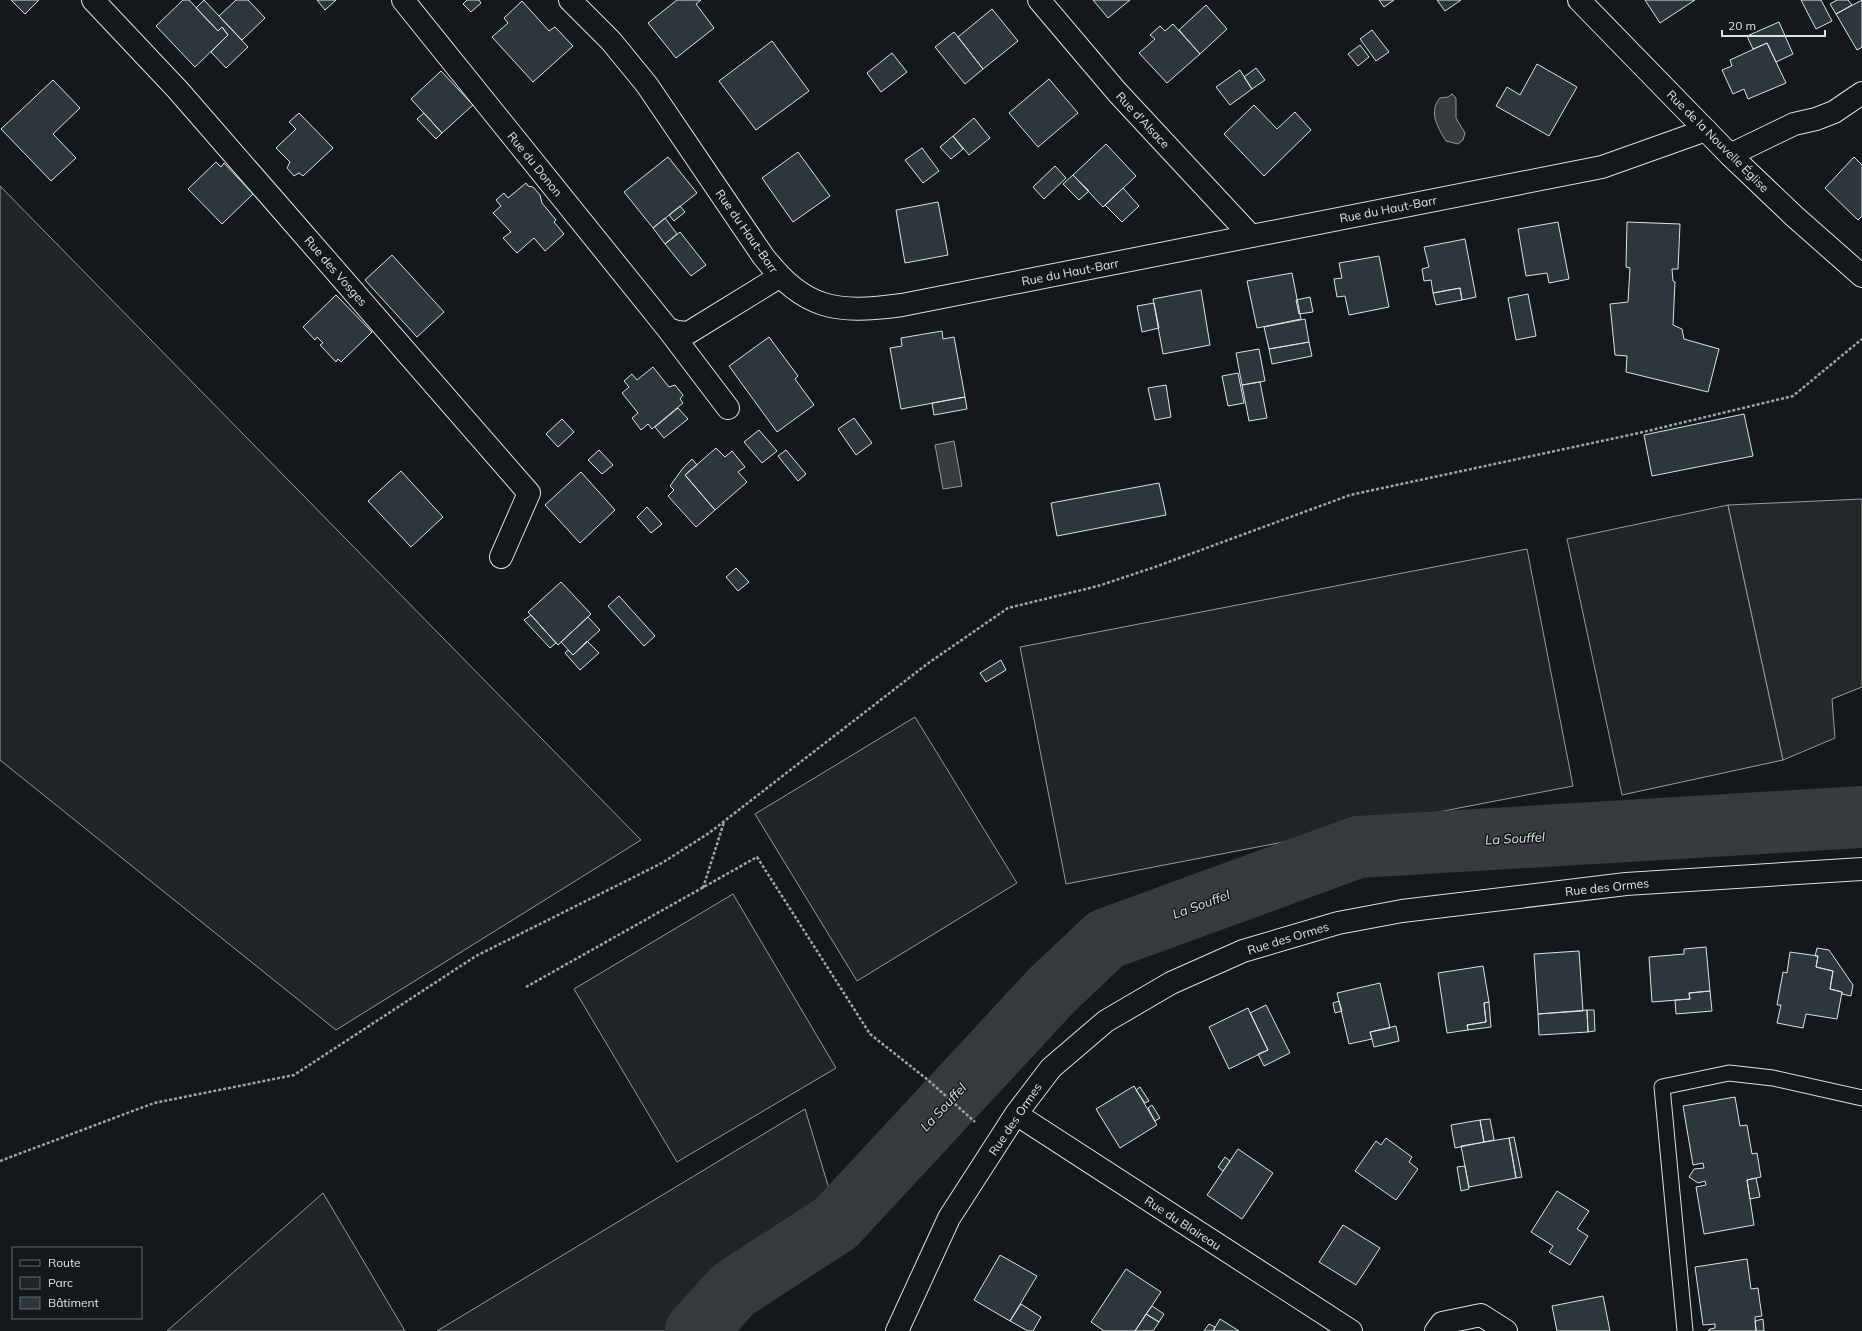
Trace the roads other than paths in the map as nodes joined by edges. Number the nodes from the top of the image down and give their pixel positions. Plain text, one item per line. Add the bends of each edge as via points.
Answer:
1 (93, 0) edge
2 (403, 0) edge
3 (570, 0) edge
4 (1039, 0) edge
5 (1579, 0) edge
6 (1862, 93) edge
7 (1706, 130) junction
8 (1730, 155) junction
9 (1251, 236) junction
10 (1862, 276) edge
11 (779, 277) junction
12 (668, 329) junction
13 (728, 408) dead end
14 (501, 557) dead end
15 (1862, 869) edge
16 (1862, 1098) edge
17 (1016, 1114) junction
18 (897, 1331) edge
19 (1351, 1331) edge
20 (1436, 1331) edge
21 (1506, 1331) edge
22 (1684, 1331) edge

1 - 14 street, Rue des Vosges via 177,89 529,493
2 - 12 street, Rue du Donon
3 - 11 street, Rue du Haut-Barr via 611,41 647,85
4 - 9 street, Rue d'Alsace via 1117,92
5 - 7 street, Rue de la Nouvelle Église
6 - 8 street via 1834,112 1794,124
7 - 8 street, Rue de la Nouvelle Église
7 - 9 street, Rue du Haut-Barr via 1602,167
8 - 10 street, Rue de la Nouvelle Église
9 - 11 street, Rue du Haut-Barr via 876,309 834,308 812,301 796,292
11 - 12 street via 688,333
12 - 13 street, Rue du Donon
15 - 17 street, Rue des Ormes via 1626,884 1402,911 1338,923 1244,951 1171,983 1106,1021 1051,1068
16 - 22 lane via 1773,1078 1729,1073 1662,1087
17 - 18 street, Rue des Ormes via 949,1218
17 - 19 street, Rue du Blaireau
20 - 21 street via 1442,1323 1481,1315

